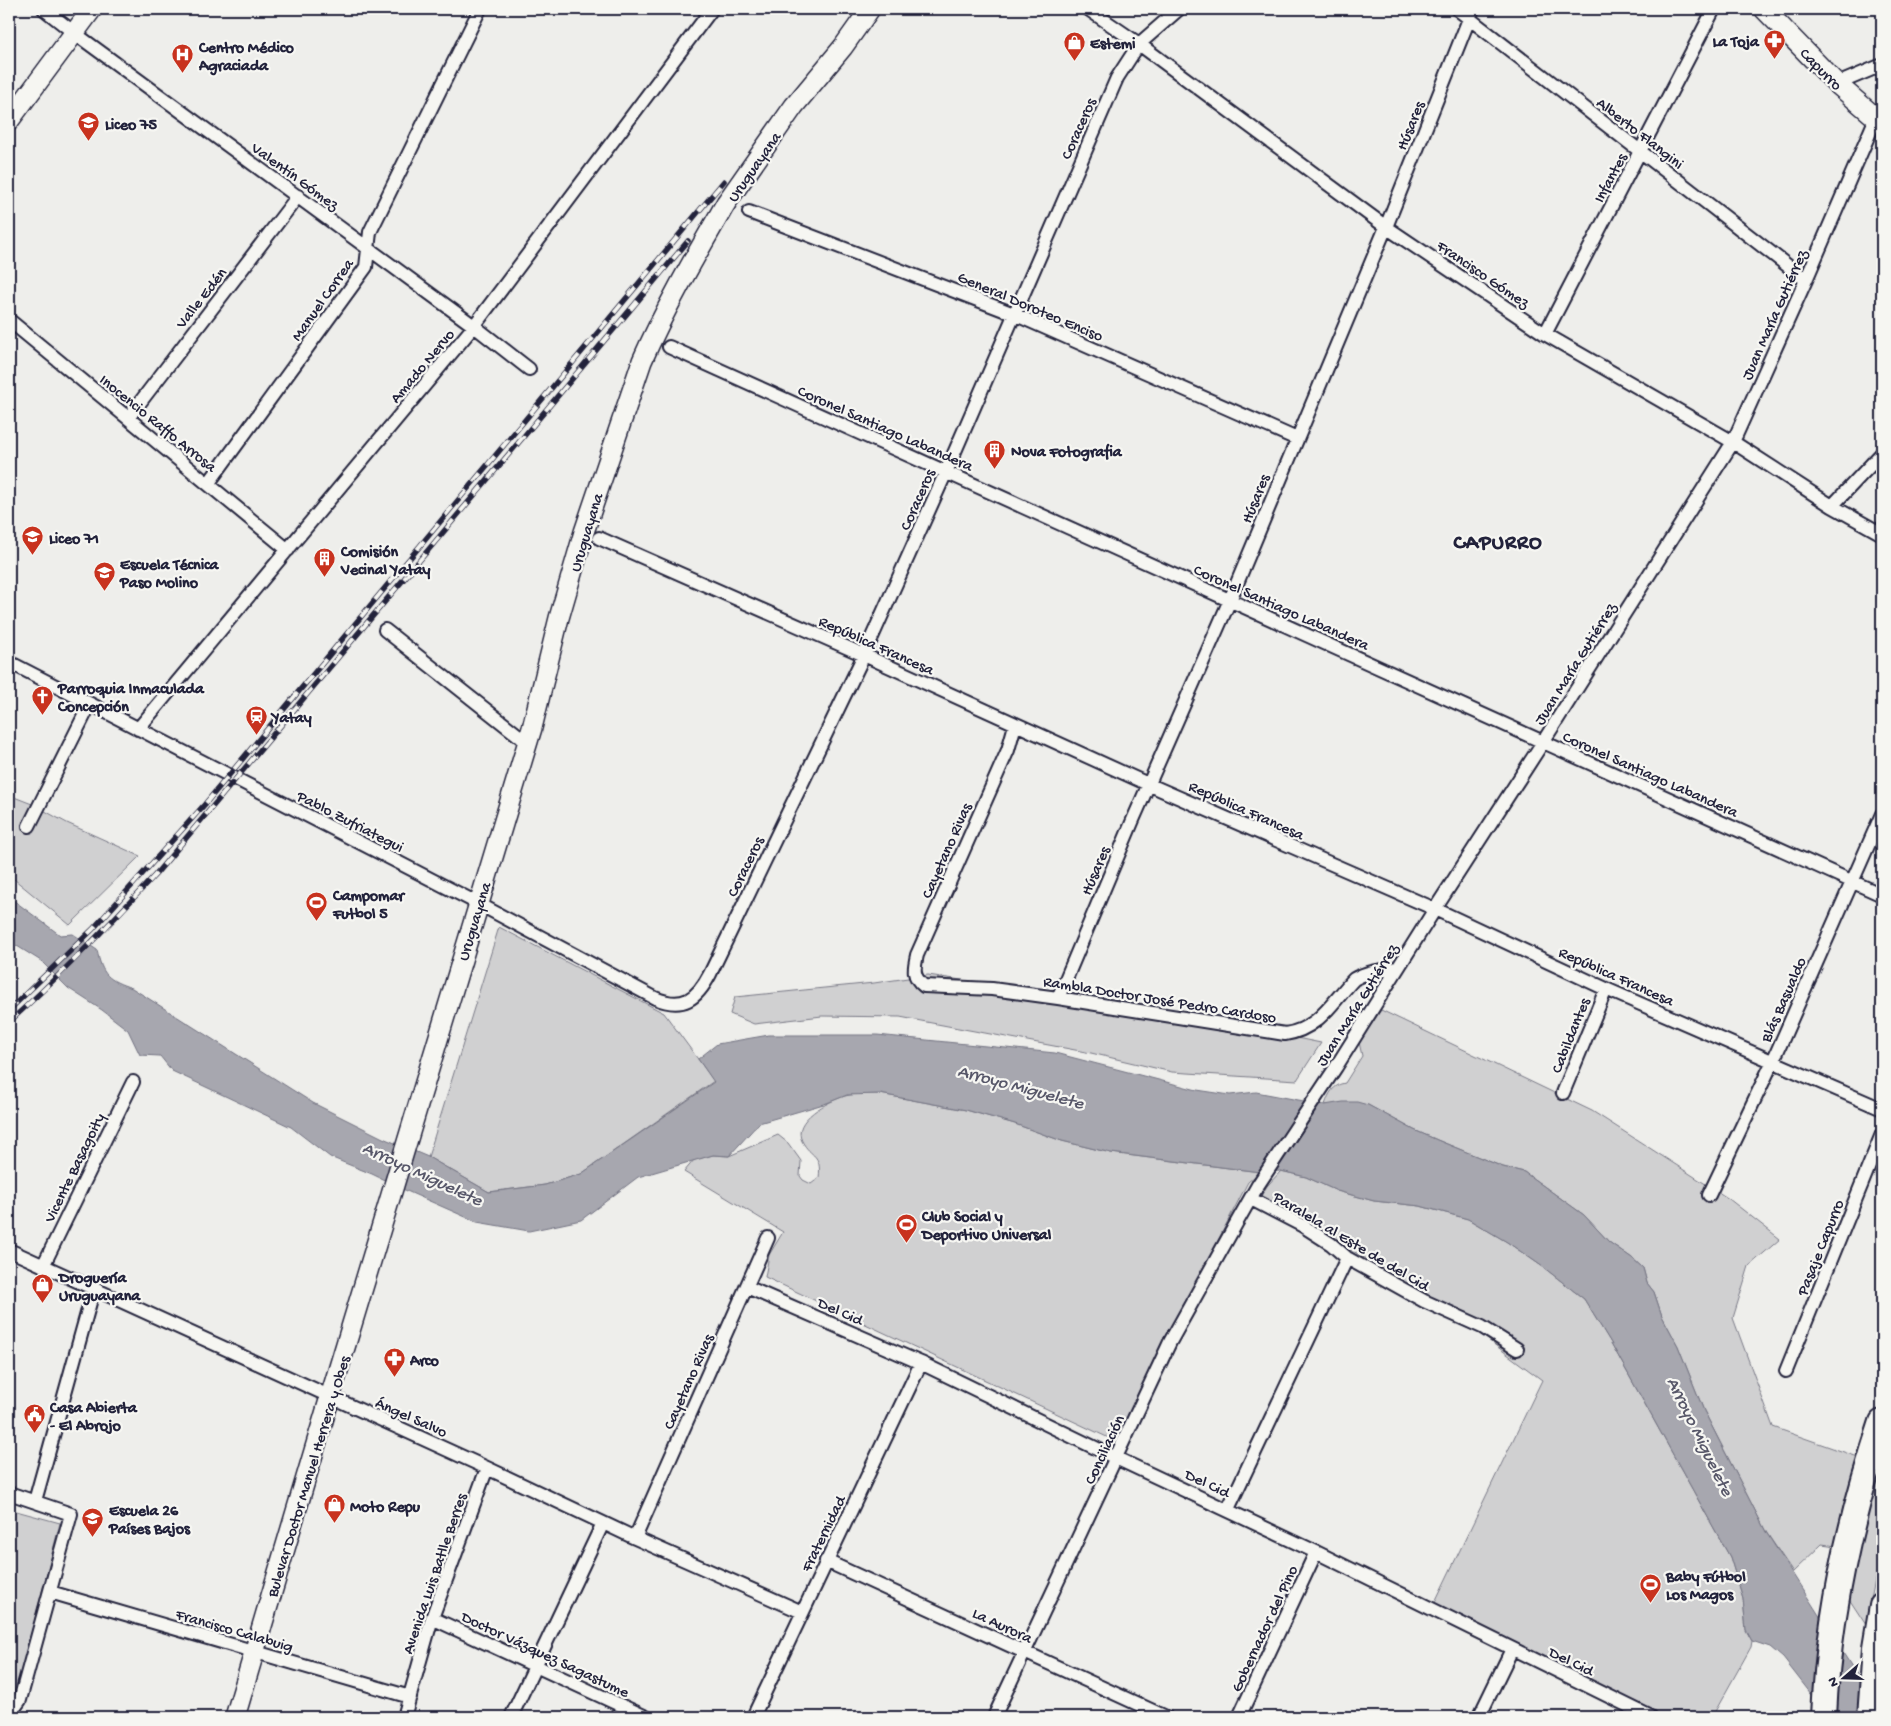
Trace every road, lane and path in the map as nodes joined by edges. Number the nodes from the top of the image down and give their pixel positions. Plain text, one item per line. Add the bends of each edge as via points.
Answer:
1 (44, 9) edge
2 (76, 9) edge
3 (92, 9) edge
4 (480, 9) edge
5 (712, 9) edge
6 (870, 9) edge
7 (1088, 9) edge
8 (1179, 9) edge
9 (1457, 9) edge
10 (1714, 9) edge
11 (1764, 9) edge
12 (1471, 14) edge
13 (69, 28) junction
14 (1139, 44) junction
15 (1882, 65) edge
16 (1837, 84) junction
17 (9, 99) edge
18 (9, 121) edge
19 (1879, 121) edge
20 (1640, 152) junction
21 (298, 196) junction
22 (748, 212) dead end
23 (1386, 227) junction
24 (368, 248) junction
25 (1806, 280) junction
26 (1014, 314) junction
27 (9, 320) edge
28 (474, 326) junction
29 (1545, 334) junction
30 (669, 347) dead end
31 (529, 369) dead end
32 (128, 418) junction
33 (1296, 439) junction
34 (1733, 442) junction
35 (1882, 453) edge
36 (946, 472) junction
37 (208, 484) junction
38 (1832, 506) junction
39 (1882, 534) edge
40 (599, 538) dead end
41 (288, 550) junction
42 (1230, 600) junction
43 (385, 630) dead end
44 (864, 655) junction
45 (9, 662) edge
46 (90, 704) junction
47 (1016, 725) junction
48 (138, 729) junction
49 (530, 736) junction
50 (1543, 742) junction
51 (1150, 785) junction
52 (1882, 814) edge
53 (29, 826) dead end
54 (1852, 882) junction
55 (1882, 895) edge
56 (478, 904) junction
57 (1435, 909) junction
58 (1398, 968) junction
59 (924, 986) joint
60 (1606, 989) junction
61 (1058, 998) junction
62 (680, 1003) joint
63 (1773, 1060) junction
64 (132, 1082) dead end
65 (1563, 1092) dead end
66 (1882, 1109) edge
67 (1882, 1134) edge
68 (1709, 1195) dead end
69 (1251, 1199) junction
70 (379, 1234) joint
71 (768, 1238) dead end
72 (9, 1250) edge
73 (1347, 1258) junction
74 (43, 1266) junction
75 (747, 1287) junction
76 (94, 1288) junction
77 (1517, 1349) dead end
78 (921, 1363) junction
79 (1786, 1372) dead end
80 (330, 1397) junction
81 (1882, 1422) edge
82 (1116, 1458) junction
83 (487, 1468) junction
84 (9, 1493) edge
85 (35, 1501) junction
86 (1228, 1510) junction
87 (603, 1523) junction
88 (635, 1538) junction
89 (1316, 1552) junction
90 (826, 1561) junction
91 (50, 1592) junction
92 (1882, 1606) edge
93 (802, 1612) junction
94 (432, 1618) junction
95 (1512, 1649) junction
96 (254, 1652) junction
97 (1024, 1652) junction
98 (536, 1666) junction
99 (410, 1698) junction
100 (9, 1710) edge
101 (235, 1717) edge
102 (404, 1717) edge
103 (511, 1717) edge
104 (646, 1717) edge
105 (753, 1717) edge
106 (994, 1717) edge
107 (1166, 1717) edge
108 (1239, 1717) edge
109 (1479, 1717) edge
110 (1651, 1717) edge
111 (1824, 1717) edge
112 (1870, 1717) edge

1 - 13 street, Valentín Gómez
2 - 13 street
3 - 13 street
4 - 24 street, Manuel Correa via 370,232
5 - 28 street, Amado Nervo
6 - 49 street, Uruguayana, bridge via 794,106 726,203 652,338 584,532
7 - 14 street, Francisco Gómez
8 - 14 street, Coraceros
9 - 12 street, Alberto Flangini
10 - 20 street, Infantes
11 - 16 street, Capurro
12 - 20 street, Alberto Flangini
12 - 23 street, Húsares
13 - 17 street
13 - 18 street
13 - 21 street, Valentín Gómez
14 - 23 street, Francisco Gómez
14 - 26 street, Coraceros via 1117,78
15 - 16 street
16 - 19 street, Capurro
19 - 25 street, Juan María Gutiérrez
20 - 25 street, Alberto Flangini
20 - 29 street, Infantes
21 - 24 street, Valentín Gómez
21 - 32 street, Valle Edén
22 - 26 street, General Doroteo Enciso
23 - 29 street, Francisco Gómez
23 - 33 street, Húsares
24 - 28 street, Valentín Gómez
24 - 37 street, Manuel Correa via 366,267
25 - 34 street, Juan María Gutiérrez
26 - 33 street, General Doroteo Enciso
26 - 36 street, Coraceros
27 - 32 street, Inocencio Raffo Arrosa
28 - 31 street, Valentín Gómez
28 - 41 street, Amado Nervo
29 - 34 street, Francisco Gómez
30 - 36 street, Coronel Santiago Labandera
32 - 37 street, Inocencio Raffo Arrosa
33 - 42 street, Húsares
34 - 38 street, Francisco Gómez
34 - 50 street, Juan María Gutiérrez
35 - 38 street
36 - 42 street, Coronel Santiago Labandera
36 - 44 street, Coraceros
37 - 41 street, Inocencio Raffo Arrosa
38 - 39 street, Francisco Gómez
40 - 44 street, República Francesa
41 - 48 street, Amado Nervo
42 - 50 street, Coronel Santiago Labandera
42 - 51 street, Húsares
43 - 49 street
44 - 47 street, República Francesa
44 - 62 street, Coraceros via 704,986 696,995
45 - 46 street, Pablo Zufriategui
46 - 48 street, Pablo Zufriategui
46 - 53 street
47 - 51 street, República Francesa
47 - 59 street, Cayetano Rivas via 1008,750 917,955 915,977
48 - 56 street, Pablo Zufriategui
49 - 56 street, Uruguayana
50 - 54 street, Coronel Santiago Labandera
50 - 57 street, Juan María Gutiérrez
51 - 57 street, República Francesa
51 - 61 street, Húsares
52 - 54 street, Blás Basualdo
54 - 55 street, Coronel Santiago Labandera
54 - 63 street, Blás Basualdo
56 - 62 street, Pablo Zufriategui via 655,998
56 - 70 street, Uruguayana
57 - 58 street, Juan María Gutiérrez
57 - 60 street, República Francesa
58 - 61 street, Rambla Doctor José Pedro Cardoso via 1375,971 1354,979 1316,1022 1302,1030 1284,1034
58 - 69 street, Juan María Gutiérrez
59 - 61 street, Rambla Doctor José Pedro Cardoso via 992,989
60 - 63 street, República Francesa
60 - 65 street, Cabildantes
63 - 66 street, República Francesa
63 - 68 street, Blás Basualdo
64 - 74 street, Vicente Basagoity
67 - 79 street, Pasaje Capurro
69 - 73 street, Paralela al Este de del Cid via 1303,1226
69 - 82 street, Conciliación via 1170,1342
70 - 80 street, Bulevar Doctor Manuel Herrera y Obes
71 - 75 street, Cayetano Rivas
72 - 74 street, Ángel Salvo
73 - 77 street, Paralela al Este de del Cid via 1424,1301 1482,1327
73 - 86 street
74 - 76 street, Ángel Salvo
75 - 78 street, Del Cid
75 - 88 street, Cayetano Rivas
76 - 80 street, Ángel Salvo
76 - 85 street
78 - 82 street, Del Cid
78 - 90 street, Fraternidad
80 - 83 street, Ángel Salvo
80 - 96 street, Bulevar Doctor Manuel Herrera y Obes
81 - 111 highway via 1857,1504 1838,1590
82 - 86 street, Del Cid
82 - 97 street, Conciliación
83 - 87 street, Ángel Salvo
83 - 94 street, Avenida Luis Batlle Berres
84 - 85 street
85 - 91 street via 71,1514
86 - 89 street, Del Cid
87 - 88 street, Ángel Salvo
87 - 98 street
88 - 93 street, Ángel Salvo
89 - 95 street, Del Cid
89 - 108 street, Gobernador del Pino
90 - 93 street, Fraternidad
90 - 97 street, La Aurora
91 - 96 street, Francisco Calabuig
91 - 100 street via 20,1700
92 - 112 highway
93 - 105 street, Fraternidad
94 - 98 street, Doctor Vázquez Sagastume
94 - 99 street, Avenida Luis Batlle Berres
95 - 109 street
95 - 110 street, Del Cid
96 - 99 street, Francisco Calabuig
96 - 101 street, Bulevar Doctor Manuel Herrera y Obes
97 - 106 street, Conciliación
97 - 107 street, La Aurora
98 - 103 street
98 - 104 street, Doctor Vázquez Sagastume
99 - 102 street, Avenida Luis Batlle Berres

